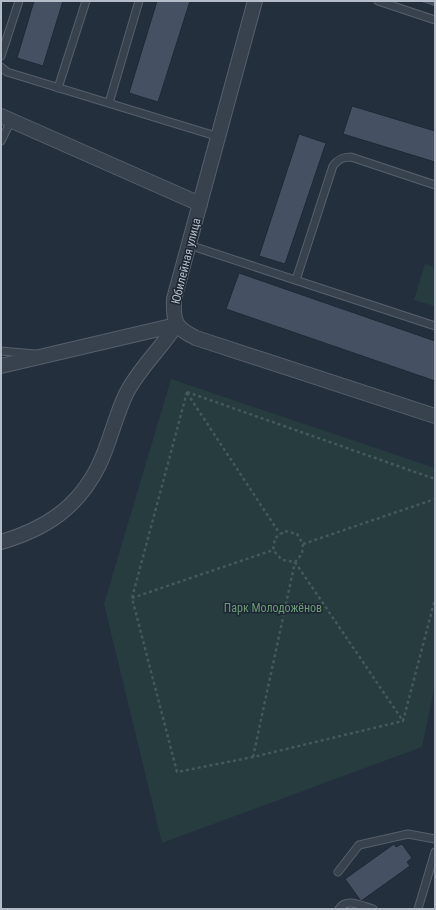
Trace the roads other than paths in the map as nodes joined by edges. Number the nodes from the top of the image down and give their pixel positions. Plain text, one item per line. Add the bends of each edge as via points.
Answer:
1 (19, 1) edge
2 (86, 1) edge
3 (140, 1) edge
4 (255, 1) edge
5 (378, 1) edge
6 (435, 20) edge
7 (1, 56) edge
8 (1, 66) edge
9 (58, 88) junction
10 (109, 103) junction
11 (6, 119) edge
12 (219, 138) junction
13 (1, 142) edge
14 (435, 185) edge
15 (200, 204) junction
16 (189, 245) junction
17 (296, 280) junction
18 (176, 325) junction
19 (435, 326) edge
20 (1, 351) edge
21 (50, 355) junction
22 (1, 366) edge
23 (435, 416) edge
24 (1, 542) edge
25 (435, 839) edge
26 (435, 852) edge
27 (338, 872) dead end
28 (340, 909) edge
29 (372, 909) edge
30 (418, 909) edge

1 - 7 lane
2 - 9 lane
3 - 10 lane
4 - 12 street, Юбилейная улица
5 - 6 lane
8 - 9 lane via 7,72
9 - 10 lane
10 - 12 lane
11 - 13 lane
11 - 15 street
12 - 15 street, Юбилейная улица
14 - 17 lane via 351,157 341,158 333,166
15 - 16 street, Юбилейная улица
16 - 17 lane
16 - 18 street, Юбилейная улица via 174,299 173,313
17 - 19 lane
18 - 21 street
18 - 23 street via 196,338
18 - 24 street via 169,337 138,372 126,395 98,466 78,498 51,522
20 - 21 lane
21 - 22 street
25 - 27 lane via 408,834 360,845
26 - 30 lane
28 - 29 lane via 346,903 350,903

